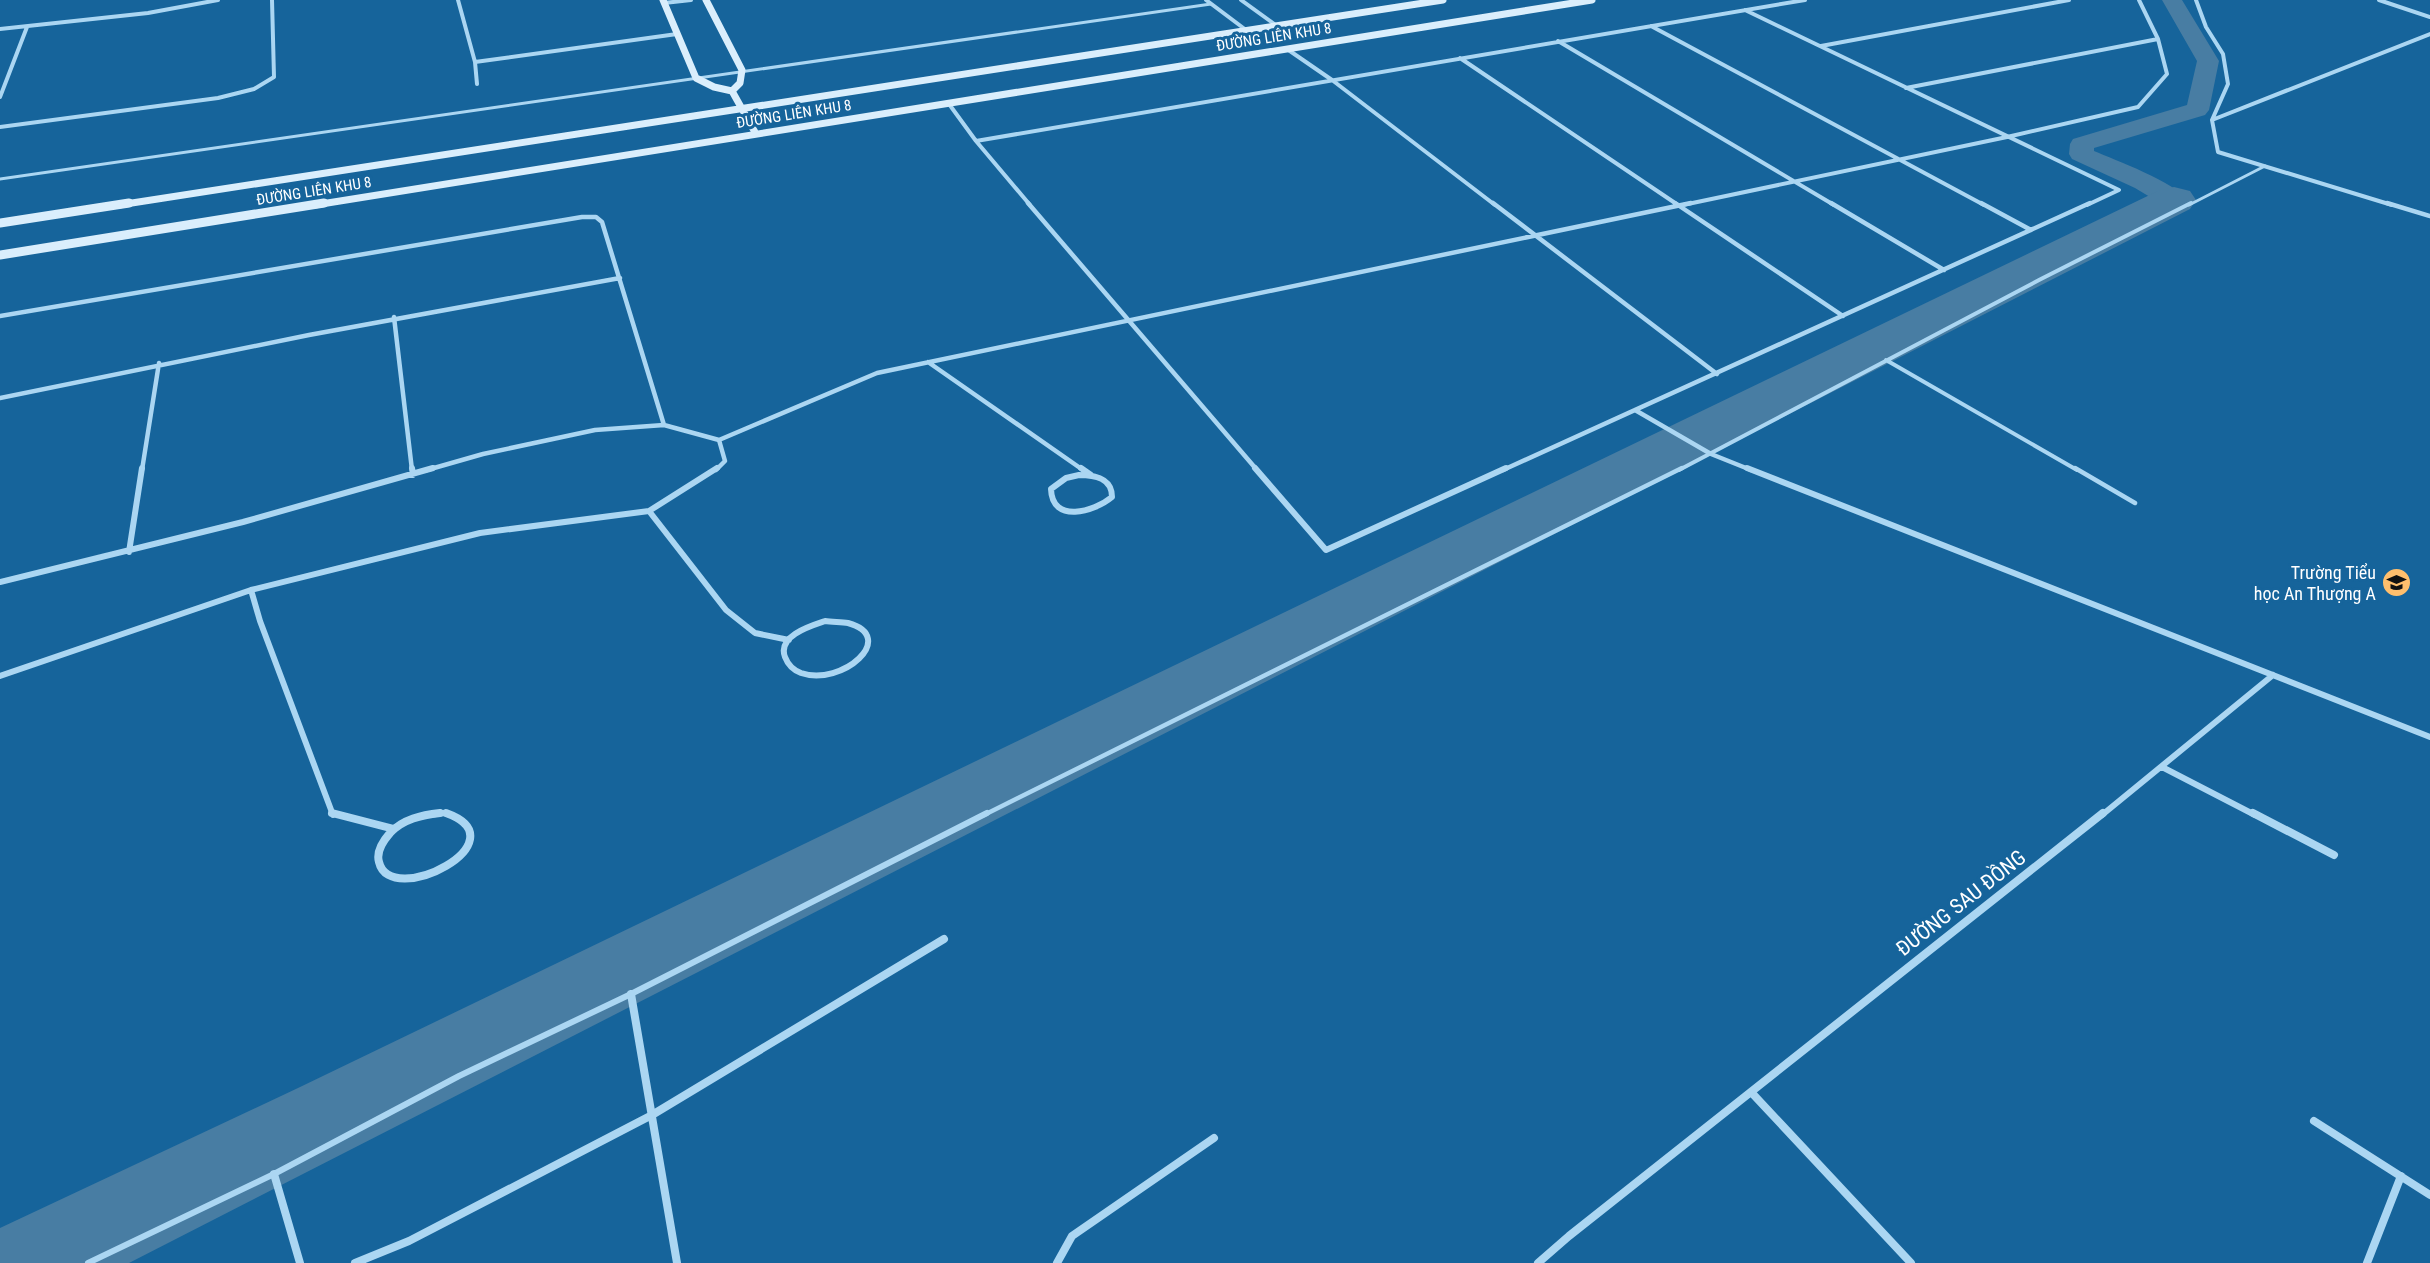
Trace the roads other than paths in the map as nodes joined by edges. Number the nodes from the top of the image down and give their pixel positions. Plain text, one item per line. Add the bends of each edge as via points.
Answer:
1 (218, 0) edge
2 (272, 0) edge
3 (458, 0) edge
4 (691, 0) edge
5 (706, 0) edge
6 (1206, 0) edge
7 (1241, 0) edge
8 (1443, 0) edge
9 (1592, 0) edge
10 (1805, 0) edge
11 (2069, 0) edge
12 (2139, 0) edge
13 (2196, 0) edge
14 (2379, 0) edge
15 (664, 2) edge
16 (1211, 4) junction
17 (1745, 10) junction
18 (2430, 17) edge
19 (1277, 26) junction
20 (1652, 26) junction
21 (27, 27) junction
22 (0, 29) edge
23 (1246, 30) junction
24 (677, 34) junction
25 (2430, 34) edge
26 (2158, 39) junction
27 (1558, 42) junction
28 (1820, 46) junction
29 (1287, 49) junction
30 (1460, 58) junction
31 (475, 62) junction
32 (742, 70) junction
33 (696, 78) junction
34 (1332, 80) junction
35 (477, 84) dead end
36 (1905, 88) junction
37 (732, 91) junction
38 (0, 97) edge
39 (949, 104) junction
40 (742, 108) junction
41 (2212, 120) junction
42 (0, 127) edge
43 (756, 134) junction
44 (2007, 137) junction
45 (976, 141) junction
46 (1899, 160) junction
47 (2265, 166) junction
48 (0, 179) edge
49 (1795, 181) junction
50 (1680, 205) junction
51 (2430, 216) edge
52 (0, 223) edge
53 (2031, 230) junction
54 (1536, 236) junction
55 (0, 255) edge
56 (1944, 270) junction
57 (620, 278) junction
58 (0, 316) edge
59 (1843, 316) junction
60 (394, 318) junction
61 (1127, 321) junction
62 (1886, 360) junction
63 (928, 362) junction
64 (159, 363) junction
65 (1717, 374) junction
66 (0, 398) edge
67 (1636, 411) junction
68 (663, 425) junction
69 (719, 440) junction
70 (1710, 454) junction
71 (413, 475) junction
72 (1091, 475) junction
73 (2135, 503) dead end
74 (649, 511) junction
75 (129, 552) junction
76 (0, 582) edge
77 (251, 590) junction
78 (789, 640) junction
79 (2273, 675) junction
80 (0, 676) edge
81 (2430, 736) edge
82 (2162, 767) junction
83 (394, 829) junction
84 (2334, 855) dead end
85 (944, 939) dead end
86 (631, 994) junction
87 (1751, 1092) junction
88 (652, 1115) junction
89 (2314, 1121) dead end
90 (1214, 1138) dead end
91 (274, 1174) junction
92 (2401, 1176) junction
93 (2430, 1195) edge
94 (1540, 1262) edge
95 (88, 1263) edge
96 (300, 1263) edge
97 (355, 1263) edge
98 (677, 1263) edge
99 (1056, 1263) edge
100 (1911, 1263) edge
101 (2367, 1263) edge

1 - 21 street via 148,14
2 - 42 street via 274,77 254,89 218,98
3 - 31 street
4 - 15 street
5 - 32 street
6 - 16 street
7 - 19 street
8 - 19 street, ĐƯỜNG LIÊN KHU 8
9 - 29 street, ĐƯỜNG LIÊN KHU 8
10 - 17 street
11 - 28 street
12 - 26 street
13 - 41 street via 2205,27 2223,54 2228,84
14 - 18 street
15 - 24 street
16 - 23 street
16 - 32 lane
17 - 20 street
17 - 28 street
19 - 23 street, ĐƯỜNG LIÊN KHU 8
20 - 27 street
20 - 46 street
21 - 22 street
21 - 38 street
23 - 40 street, ĐƯỜNG LIÊN KHU 8
24 - 31 street
24 - 33 street
25 - 41 street
26 - 36 street
26 - 44 street via 2167,74 2138,106
27 - 30 street
27 - 49 street
28 - 36 street
29 - 34 street
29 - 39 street, ĐƯỜNG LIÊN KHU 8
30 - 34 street
30 - 50 street
31 - 35 street
32 - 33 lane
32 - 37 street via 740,82
33 - 37 street
33 - 48 lane
34 - 45 street
34 - 54 street
36 - 44 street
37 - 40 street
39 - 43 street, ĐƯỜNG LIÊN KHU 8
39 - 45 street
40 - 43 street
40 - 52 street, ĐƯỜNG LIÊN KHU 8
41 - 47 street via 2218,152
43 - 55 street, ĐƯỜNG LIÊN KHU 8
44 - 46 street
44 - 53 street via 2120,190
45 - 61 street
46 - 49 street
46 - 53 street
47 - 51 street
47 - 62 lane
49 - 50 street
49 - 56 street
50 - 54 street
50 - 59 street
53 - 56 street
54 - 61 street
54 - 65 street
56 - 59 street
57 - 58 street via 602,222 596,217 582,217
57 - 60 street
57 - 68 street
59 - 65 street
60 - 64 street
60 - 71 street
61 - 63 street
61 - 67 street via 1326,550
62 - 70 lane
62 - 73 lane
63 - 69 street via 877,373
63 - 72 street
64 - 66 street
64 - 75 street
65 - 67 street
67 - 70 street
68 - 69 street
68 - 71 street via 595,430 483,454
69 - 74 street via 725,460 711,474
70 - 79 street
70 - 86 lane
71 - 75 street
72 - 72 street via 1102,478 1113,490 1106,504 1084,512 1053,503 1051,489 1057,482
74 - 77 street via 480,533
74 - 78 street via 726,610 755,633
75 - 76 street
77 - 80 street
77 - 83 street via 333,815
78 - 78 street via 784,658 800,673 813,675 828,675 856,664 869,646 862,629 840,621 811,625
79 - 81 street
79 - 82 street, ĐƯỜNG SAU ĐỒNG
82 - 84 street
82 - 87 street, ĐƯỜNG SAU ĐỒNG
83 - 83 street via 377,855 379,866 402,879 439,871 466,848 471,835 468,824 459,816 445,813 427,814
85 - 88 street
86 - 88 street
86 - 91 lane via 459,1076
87 - 94 street, ĐƯỜNG SAU ĐỒNG
87 - 100 street
88 - 97 street via 409,1241
88 - 98 street
89 - 92 street
90 - 99 street via 1072,1236
91 - 95 lane
91 - 96 street
92 - 93 street
92 - 101 street

